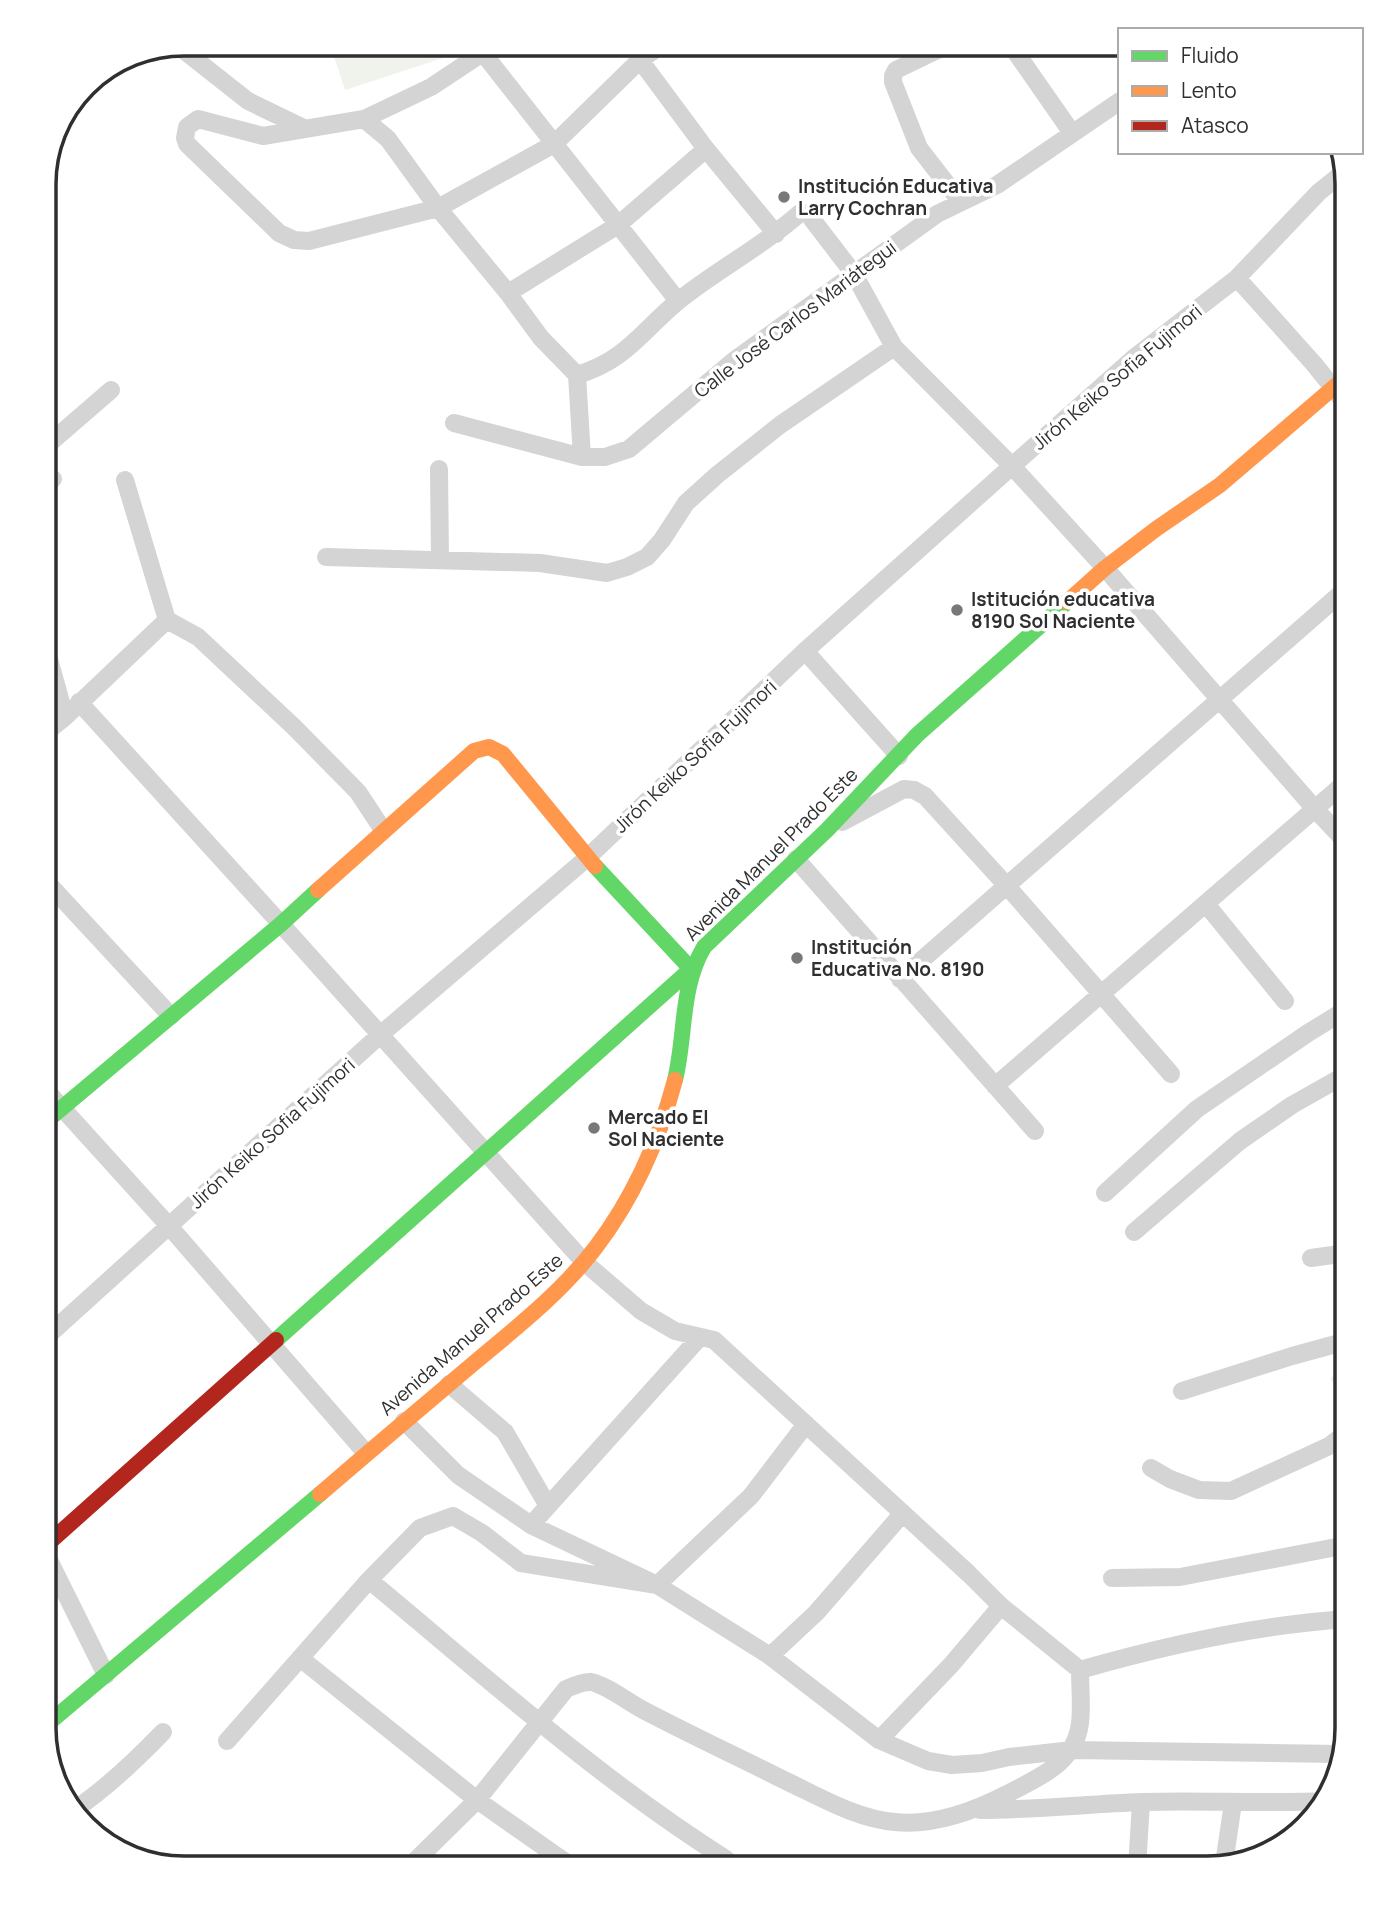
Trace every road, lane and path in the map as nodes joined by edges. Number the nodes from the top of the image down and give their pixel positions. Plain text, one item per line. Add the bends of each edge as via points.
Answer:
1 (191, 56) edge
2 (478, 56) edge
3 (494, 56) edge
4 (646, 56) edge
5 (925, 56) edge
6 (1018, 56) edge
7 (640, 60) junction
8 (1118, 102) edge
9 (363, 119) junction
10 (306, 129) junction
11 (1072, 133) junction
12 (554, 144) junction
13 (706, 149) junction
14 (1335, 179) edge
15 (960, 201) junction
16 (438, 208) junction
17 (618, 225) junction
18 (776, 234) junction
19 (854, 274) junction
20 (1237, 278) junction
21 (508, 293) junction
22 (678, 301) junction
23 (894, 347) junction
24 (577, 374) junction
25 (1335, 377) edge
26 (1335, 386) edge
27 (111, 390) dead end
28 (454, 423) dead end
29 (56, 438) edge
30 (582, 457) junction
31 (1012, 466) junction
32 (439, 469) dead end
33 (125, 480) dead end
34 (326, 556) dead end
35 (440, 560) junction
36 (1105, 568) junction
37 (1335, 599) edge
38 (167, 620) junction
39 (805, 651) junction
40 (56, 684) edge
41 (1220, 701) junction
42 (79, 702) junction
43 (65, 717) junction
44 (56, 724) edge
45 (899, 756) junction
46 (1335, 792) edge
47 (1315, 809) junction
48 (383, 830) junction
49 (827, 830) junction
50 (1335, 830) edge
51 (587, 858) junction
52 (796, 859) junction
53 (1007, 886) junction
54 (56, 892) edge
55 (1206, 904) junction
56 (281, 924) junction
57 (691, 969) junction
58 (900, 979) junction
59 (1101, 995) junction
60 (1285, 1001) dead end
61 (171, 1016) junction
62 (1335, 1016) edge
63 (380, 1035) junction
64 (1171, 1074) dead end
65 (1335, 1081) edge
66 (995, 1086) junction
67 (56, 1101) edge
68 (61, 1107) junction
69 (56, 1112) edge
70 (1035, 1130) dead end
71 (486, 1154) junction
72 (1105, 1193) dead end
73 (169, 1226) junction
74 (1134, 1232) dead end
75 (1335, 1255) edge
76 (1311, 1258) dead end
77 (584, 1262) junction
78 (56, 1328) edge
79 (700, 1337) junction
80 (270, 1343) junction
81 (1335, 1344) edge
82 (449, 1384) junction
83 (1182, 1391) dead end
84 (404, 1421) junction
85 (806, 1424) junction
86 (1335, 1441) edge
87 (366, 1453) junction
88 (1151, 1468) dead end
89 (548, 1506) junction
90 (903, 1513) junction
91 (531, 1525) junction
92 (56, 1537) edge
93 (1335, 1547) edge
94 (56, 1573) edge
95 (1112, 1578) dead end
96 (369, 1580) junction
97 (657, 1585) junction
98 (1001, 1606) junction
99 (1335, 1620) edge
100 (770, 1656) junction
101 (300, 1658) junction
102 (1080, 1670) junction
103 (106, 1675) junction
104 (56, 1717) edge
105 (540, 1722) junction
106 (163, 1732) dead end
107 (879, 1740) junction
108 (227, 1741) dead end
109 (1072, 1750) junction
110 (1332, 1754) edge
111 (477, 1800) junction
112 (1312, 1801) edge
113 (1141, 1802) junction
114 (1233, 1803) junction
115 (82, 1804) edge
116 (970, 1810) junction
117 (1225, 1855) edge
118 (420, 1856) edge
119 (557, 1856) edge
120 (721, 1856) edge
121 (1138, 1856) edge

1 - 10 street via 248,101
2 - 9 street via 431,87
3 - 12 street
4 - 7 street
5 - 15 street via 896,70 893,82 919,148
6 - 11 street
7 - 12 street
7 - 13 street
8 - 11 street, Calle José Carlos Mariátegui
9 - 10 street
9 - 16 street via 388,139
10 - 16 street via 264,136 198,119 187,127 185,138 279,233 294,240 309,241
11 - 15 street, Calle José Carlos Mariátegui via 997,185
12 - 16 street
12 - 17 street
13 - 17 street
13 - 18 street
14 - 20 street, Jirón Keiko Sofia Fujimori
15 - 19 street, Calle José Carlos Mariátegui
16 - 21 street
17 - 21 street
17 - 22 street
18 - 19 street via 806,213
18 - 22 street
19 - 23 street
19 - 30 street, Calle José Carlos Mariátegui via 736,359 629,449 605,457
20 - 25 street
20 - 31 street, Jirón Keiko Sofia Fujimori via 1135,357
21 - 24 street via 541,338
22 - 24 street via 624,351 600,368
23 - 31 street
23 - 35 street via 780,425 717,475 686,503 663,540 646,557 626,567 607,573 540,563
24 - 30 street
26 - 36 street, Avenida Manuel Prado Este via 1220,485
27 - 29 street
28 - 30 street, Calle José Carlos Mariátegui
31 - 36 street
31 - 39 street, Jirón Keiko Sofia Fujimori
32 - 35 street
33 - 38 street
34 - 35 street
36 - 41 street
36 - 45 street, Avenida Manuel Prado Este
37 - 41 street
38 - 42 street
38 - 48 street via 198,637 294,727 358,792
39 - 45 street
39 - 51 street, Jirón Keiko Sofia Fujimori
40 - 43 street
41 - 47 street
41 - 53 street
42 - 43 street
42 - 56 street
43 - 44 street
45 - 49 street, Avenida Manuel Prado Este
46 - 47 street
47 - 50 street
47 - 55 street
48 - 51 street via 474,751 489,747 503,754
48 - 56 street
49 - 52 street, Avenida Manuel Prado Este
49 - 53 street via 904,789 914,790 925,796
51 - 57 street
51 - 63 street, Jirón Keiko Sofia Fujimori
52 - 57 street, Avenida Manuel Prado Este via 704,947
52 - 58 street
53 - 58 street
53 - 59 street
54 - 61 street
55 - 59 street
55 - 60 street
56 - 61 street
56 - 63 street
57 - 71 street
57 - 77 street, Avenida Manuel Prado Este via 677,1073 659,1137 623,1207
58 - 66 street
59 - 64 street
59 - 66 street
61 - 68 street
62 - 72 street via 1197,1109
63 - 71 street
63 - 73 street, Jirón Keiko Sofia Fujimori
65 - 74 street via 1240,1141
66 - 70 street
67 - 68 street
68 - 69 street
68 - 73 street
71 - 77 street
71 - 80 street
73 - 78 street, Jirón Keiko Sofia Fujimori
73 - 80 street
75 - 76 street
77 - 79 street via 641,1311 675,1331
77 - 82 street, Avenida Manuel Prado Este
79 - 85 street via 714,1340
79 - 89 street
80 - 87 street
80 - 92 street
81 - 83 street
82 - 84 street, Avenida Manuel Prado Este
82 - 89 street via 505,1432
84 - 87 street, Avenida Manuel Prado Este
84 - 91 street via 458,1475
85 - 90 street
85 - 97 street via 751,1496
86 - 88 street via 1231,1491 1199,1490
87 - 103 street, Avenida Manuel Prado Este
89 - 91 street
90 - 98 street
90 - 100 street via 816,1613
91 - 97 street
93 - 95 street via 1180,1577
94 - 103 street
96 - 97 street via 420,1528 453,1516 521,1563
96 - 101 street
96 - 105 street
97 - 100 street
98 - 102 street
98 - 107 street
99 - 102 street via 1285,1625
100 - 107 street
101 - 108 street
101 - 111 street
102 - 109 street via 1080,1723
103 - 104 street, Avenida Manuel Prado Este
105 - 111 street
105 - 116 street via 566,1689 591,1682 863,1816 925,1822
105 - 120 street via 680,1830
106 - 115 street
107 - 109 street via 928,1762 952,1765
109 - 110 street
109 - 116 street via 1053,1769
111 - 118 street
111 - 119 street
112 - 114 street
113 - 114 street
113 - 116 street
113 - 121 street
114 - 117 street

